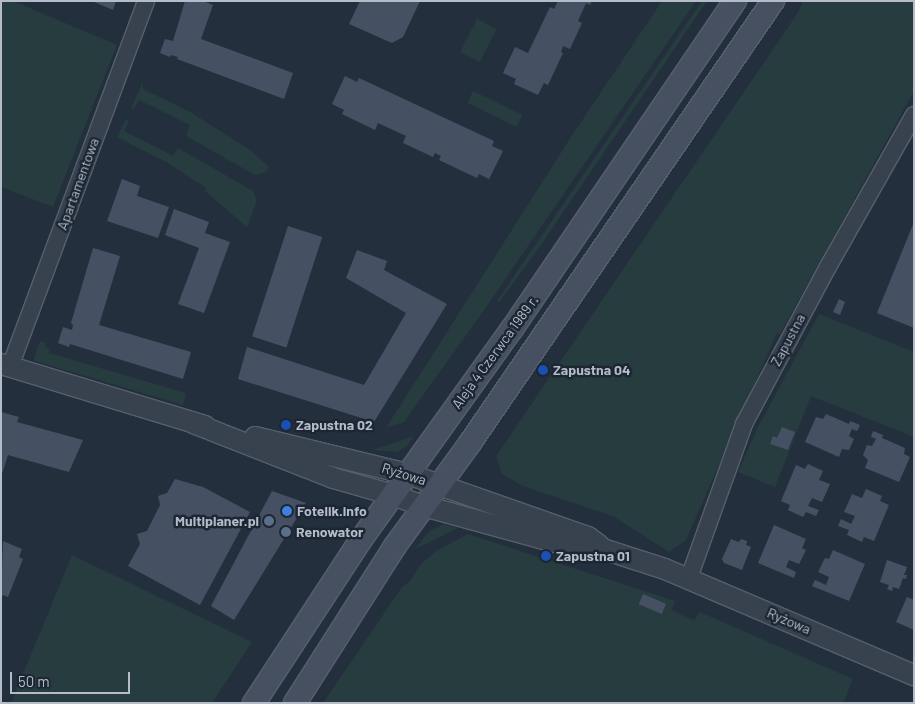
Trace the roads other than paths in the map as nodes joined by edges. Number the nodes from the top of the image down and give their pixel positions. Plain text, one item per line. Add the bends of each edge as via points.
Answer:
1 (146, 1) edge
2 (735, 1) edge
3 (773, 1) edge
4 (914, 115) edge
5 (6, 366) edge
6 (192, 423) junction
7 (408, 474) junction
8 (440, 485) junction
9 (393, 495) junction
10 (424, 506) junction
11 (606, 550) junction
12 (689, 578) junction
13 (914, 675) edge
14 (254, 703) edge
15 (295, 703) edge

1 - 5 street, Apartamentowa
2 - 7 main road, Aleja 4 Czerwca 1989 r. via 512,329
3 - 8 main road, Aleja 4 Czerwca 1989 r.
4 - 12 street, Zapustna via 824,273 744,424
5 - 6 street, Ryżowa
6 - 7 street, Ryżowa
6 - 9 street, Ryżowa via 333,478
7 - 8 street, Ryżowa
7 - 9 main road, Aleja 4 Czerwca 1989 r.
8 - 10 main road, Aleja 4 Czerwca 1989 r.
8 - 11 street, Ryżowa via 588,537
9 - 10 street, Ryżowa
9 - 14 main road, Aleja 4 Czerwca 1989 r.
10 - 11 street, Ryżowa via 584,549
10 - 15 main road, Aleja 4 Czerwca 1989 r. via 392,550
11 - 12 street, Ryżowa
12 - 13 street, Ryżowa

